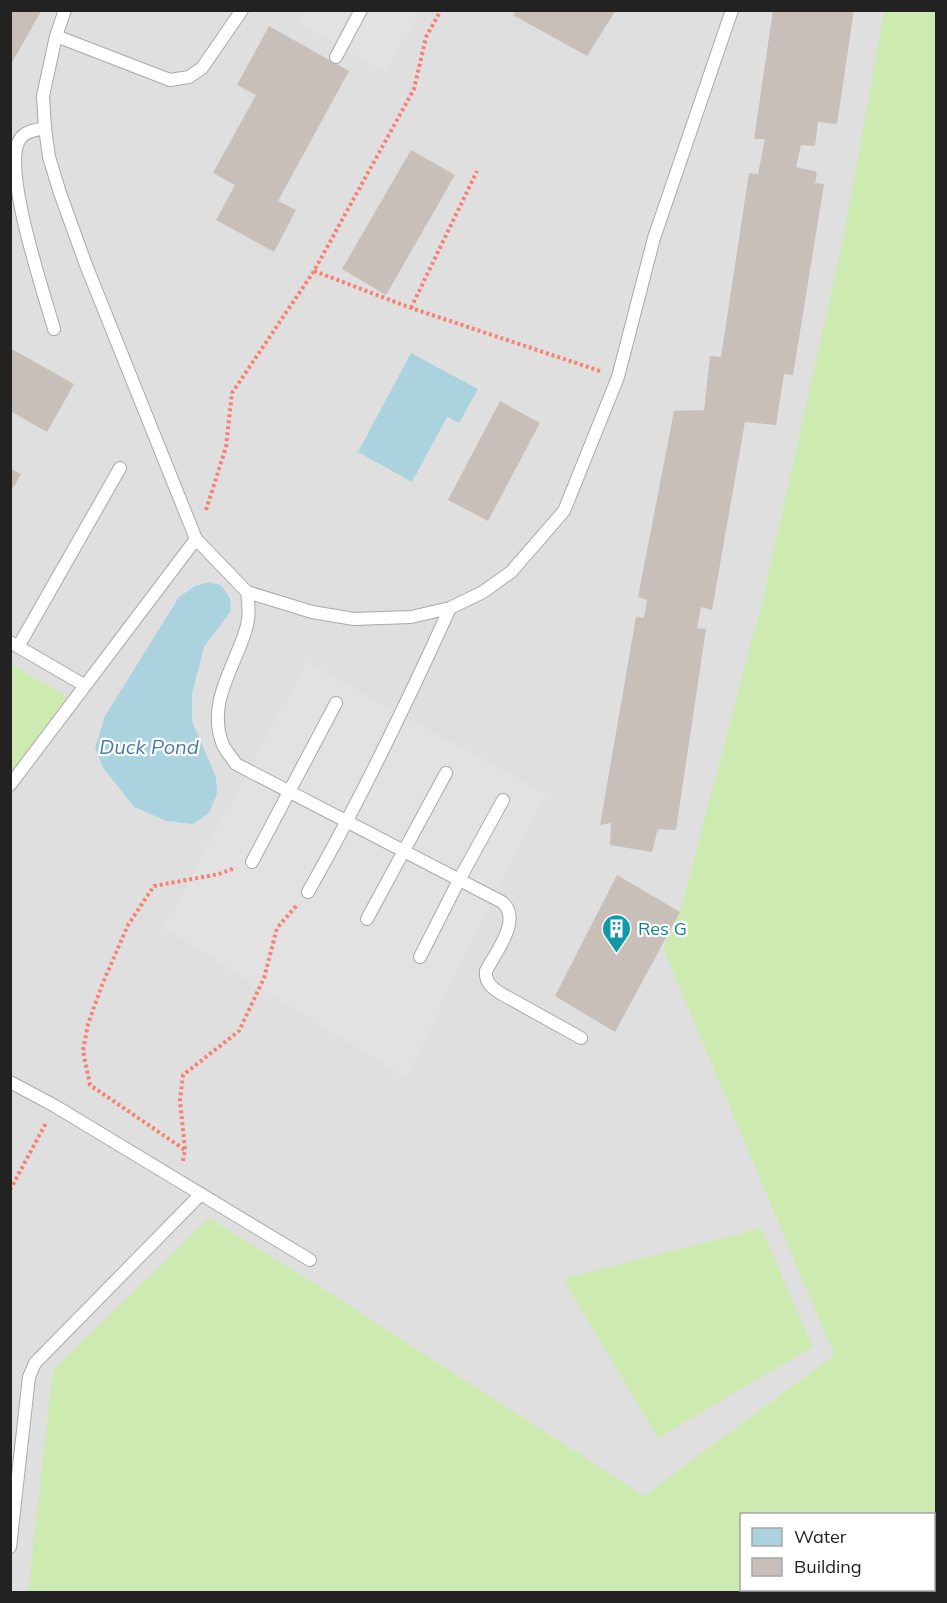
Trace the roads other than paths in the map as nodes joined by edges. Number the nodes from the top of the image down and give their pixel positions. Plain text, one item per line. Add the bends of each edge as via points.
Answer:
1 (65, 10) edge
2 (242, 10) edge
3 (361, 10) edge
4 (732, 10) edge
5 (56, 36) junction
6 (336, 57) dead end
7 (45, 128) junction
8 (54, 329) dead end
9 (120, 468) dead end
10 (196, 539) junction
11 (247, 592) junction
12 (450, 608) junction
13 (14, 644) edge
14 (84, 685) junction
15 (336, 703) dead end
16 (446, 773) dead end
17 (10, 785) edge
18 (290, 792) junction
19 (502, 800) dead end
20 (347, 823) junction
21 (404, 852) junction
22 (252, 862) road end
23 (459, 880) junction
24 (308, 892) road end
25 (367, 919) dead end
26 (420, 957) dead end
27 (581, 1038) dead end
28 (10, 1082) edge
29 (201, 1194) junction
30 (310, 1260) dead end
31 (10, 1547) edge

1 - 5 lane
2 - 5 lane via 202,68 189,77 170,81
3 - 6 lane
4 - 12 lane via 654,238 618,377 564,511 511,572
5 - 7 lane via 43,96
7 - 8 lane via 20,139 14,172 17,196
7 - 10 lane via 49,157 67,213
9 - 13 lane
10 - 11 lane
10 - 14 lane
11 - 12 lane via 312,612 354,619 411,617
11 - 18 lane via 246,628 223,685 218,716 223,745 236,764
12 - 20 lane
13 - 14 lane
14 - 17 lane
15 - 18 lane
16 - 21 lane
18 - 20 lane
18 - 22 lane
19 - 23 lane
20 - 21 lane
20 - 24 lane
21 - 23 lane
21 - 25 lane
23 - 26 lane
23 - 27 lane via 502,902 509,912 509,928 486,971 491,987
28 - 29 lane
29 - 30 lane
29 - 31 lane via 35,1363 29,1377

